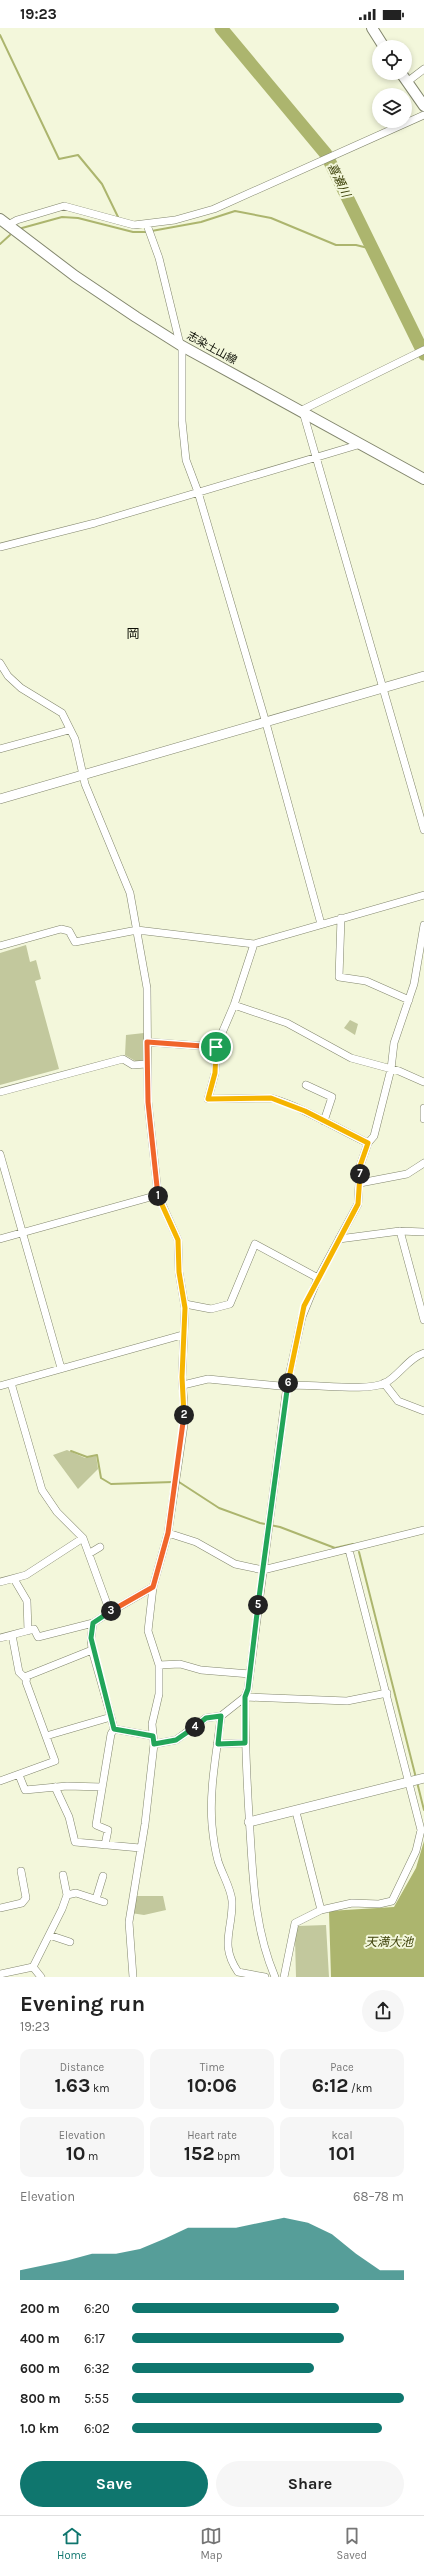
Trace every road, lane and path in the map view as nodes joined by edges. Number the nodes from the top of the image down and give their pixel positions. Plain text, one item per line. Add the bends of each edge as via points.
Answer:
1 (372, 28) edge
2 (380, 40) edge
3 (424, 69) edge
4 (407, 82) joint
5 (424, 106) edge
6 (424, 115) edge
7 (4, 222) edge
8 (147, 226) junction
9 (181, 345) junction
10 (424, 350) edge
11 (301, 411) junction
12 (361, 444) junction
13 (315, 457) junction
14 (424, 479) edge
15 (198, 492) junction
16 (0, 547) edge
17 (0, 663) edge
18 (424, 676) edge
19 (382, 688) junction
20 (266, 722) junction
21 (69, 730) junction
22 (0, 749) edge
23 (83, 776) junction
24 (0, 799) edge
25 (424, 830) edge
26 (424, 895) edge
27 (341, 918) junction
28 (321, 924) junction
29 (424, 925) edge
30 (137, 930) junction
31 (254, 944) junction
32 (0, 946) edge
33 (409, 1000) junction
34 (234, 1005) junction
35 (147, 1042) junction
36 (216, 1047) junction
37 (146, 1064) junction
38 (391, 1069) junction
39 (424, 1082) edge
40 (306, 1085) dead end
41 (0, 1092) edge
42 (424, 1108) edge
43 (424, 1119) edge
44 (324, 1121) junction
45 (368, 1143) junction
46 (0, 1154) edge
47 (424, 1163) edge
48 (360, 1183) junction
49 (158, 1195) junction
50 (400, 1231) junction
51 (424, 1232) edge
52 (23, 1233) junction
53 (0, 1239) edge
54 (339, 1239) junction
55 (318, 1278) junction
56 (185, 1304) junction
57 (424, 1320) edge
58 (182, 1335) junction
59 (424, 1353) edge
60 (61, 1368) junction
61 (11, 1383) junction
62 (384, 1383) junction
63 (183, 1385) junction
64 (287, 1385) junction
65 (0, 1386) edge
66 (424, 1411) edge
67 (424, 1530) edge
68 (168, 1533) junction
69 (83, 1538) junction
70 (100, 1547) dead end
71 (349, 1550) junction
72 (90, 1553) junction
73 (263, 1570) junction
74 (14, 1578) junction
75 (0, 1582) edge
76 (153, 1587) junction
77 (110, 1612) junction
78 (93, 1623) junction
79 (28, 1630) junction
80 (12, 1635) junction
81 (0, 1638) edge
82 (92, 1650) junction
83 (159, 1665) junction
84 (250, 1674) junction
85 (26, 1680) junction
86 (387, 1693) junction
87 (245, 1697) junction
88 (221, 1716) junction
89 (111, 1717) junction
90 (114, 1729) junction
91 (46, 1736) junction
92 (153, 1736) junction
93 (245, 1743) junction
94 (154, 1744) junction
95 (218, 1744) junction
96 (19, 1775) junction
97 (424, 1778) edge
98 (0, 1781) edge
99 (410, 1781) junction
100 (55, 1787) junction
101 (102, 1787) junction
102 (296, 1812) junction
103 (249, 1822) junction
104 (106, 1845) junction
105 (140, 1848) junction
106 (22, 1871) dead end
107 (63, 1875) dead end
108 (103, 1876) dead end
109 (67, 1895) junction
110 (96, 1899) junction
111 (104, 1902) dead end
112 (0, 1908) edge
113 (321, 1910) junction
114 (49, 1935) junction
115 (70, 1942) dead end
116 (32, 1967) junction
117 (0, 1974) edge
118 (236, 1974) edge
119 (41, 1977) edge
120 (133, 1977) edge
121 (265, 1977) edge
122 (275, 1977) edge
123 (284, 1977) edge

1 - 2 main road
3 - 4 street
4 - 5 main road
6 - 8 street via 214,209
7 - 8 street via 64,206 121,223
7 - 9 main road, 志染土山線 via 75,276
8 - 9 street via 159,258
9 - 11 main road, 志染土山線
9 - 15 street via 183,436 186,460
10 - 11 street
11 - 12 main road, 志染土山線
11 - 13 street
12 - 13 street
12 - 14 main road, 志染土山線
13 - 15 street
13 - 19 street
15 - 16 street via 95,523
15 - 20 street
17 - 21 street via 8,676 21,688 62,713
18 - 19 street
19 - 20 street
19 - 25 street
20 - 23 street
20 - 28 street
21 - 22 street
21 - 23 street
23 - 24 street
23 - 30 street via 98,820 130,893
26 - 27 street
27 - 28 street
27 - 33 street via 339,977 366,981
28 - 31 street
29 - 33 street
30 - 31 street
30 - 32 street via 75,942 69,931 61,929
30 - 35 street via 147,988
31 - 34 street
33 - 38 street via 394,1043
34 - 36 street
34 - 38 street via 287,1023 351,1058
35 - 36 street
35 - 37 street
36 - 44 street via 215,1073 208,1099 271,1098
37 - 41 street via 133,1065 123,1059
37 - 49 street
38 - 39 street
38 - 45 street via 374,1136
40 - 44 street via 332,1098
42 - 43 street
44 - 45 street
45 - 48 street via 360,1166
46 - 52 street
47 - 48 street via 407,1174
48 - 54 street via 358,1204
49 - 52 street
49 - 56 street via 178,1240
50 - 51 street
50 - 54 street
50 - 57 street
52 - 53 street
52 - 60 street
54 - 55 street
55 - 56 street via 255,1244 230,1304 211,1309
55 - 64 street via 304,1306
56 - 58 street
58 - 60 street
58 - 63 street
59 - 62 street
60 - 61 street
61 - 65 street
61 - 69 street via 42,1490 57,1512
62 - 64 street via 354,1387
62 - 66 street via 398,1401
63 - 64 street via 208,1379
63 - 68 street via 185,1418
64 - 73 street
67 - 71 street
68 - 73 street via 196,1542 235,1564
68 - 76 street
69 - 72 street
69 - 74 street via 26,1575
70 - 72 street
71 - 73 street
71 - 86 street
72 - 77 street
73 - 84 street
74 - 75 street
74 - 79 street via 27,1600
76 - 77 street
76 - 83 street via 148,1631
77 - 78 street
78 - 79 street via 38,1637 34,1629
78 - 82 street
79 - 80 street
80 - 81 street
80 - 85 street via 19,1672
82 - 85 street via 27,1676
82 - 89 street
83 - 84 street via 180,1664 201,1670
83 - 92 street via 159,1694 152,1724
84 - 87 street
85 - 91 street
86 - 87 street via 347,1701
86 - 99 street
87 - 88 street
87 - 93 street
88 - 94 street via 206,1718 176,1740
88 - 95 street
89 - 90 street
89 - 91 street
90 - 92 street
90 - 101 street
91 - 96 street via 55,1761
92 - 94 street
93 - 95 street
93 - 103 street
94 - 105 street
95 - 118 street via 213,1767 212,1825 218,1860 232,1901 227,1936 231,1962
96 - 98 street
96 - 100 street via 24,1790
97 - 99 street
99 - 102 street
99 - 113 street via 421,1830 416,1851 392,1901 379,1904 352,1903
100 - 101 street
100 - 104 street via 69,1817 75,1842
101 - 104 street via 96,1826 108,1830
102 - 103 street
102 - 113 street
103 - 122 street via 256,1911 264,1951
104 - 105 street
105 - 120 street via 129,1922
106 - 112 street via 19,1880 26,1898 22,1903
107 - 109 street
108 - 110 street
109 - 110 street via 76,1893
109 - 114 street
110 - 111 street
113 - 123 street via 295,1923
114 - 115 street
114 - 116 street
116 - 117 street
116 - 119 street
118 - 121 street

